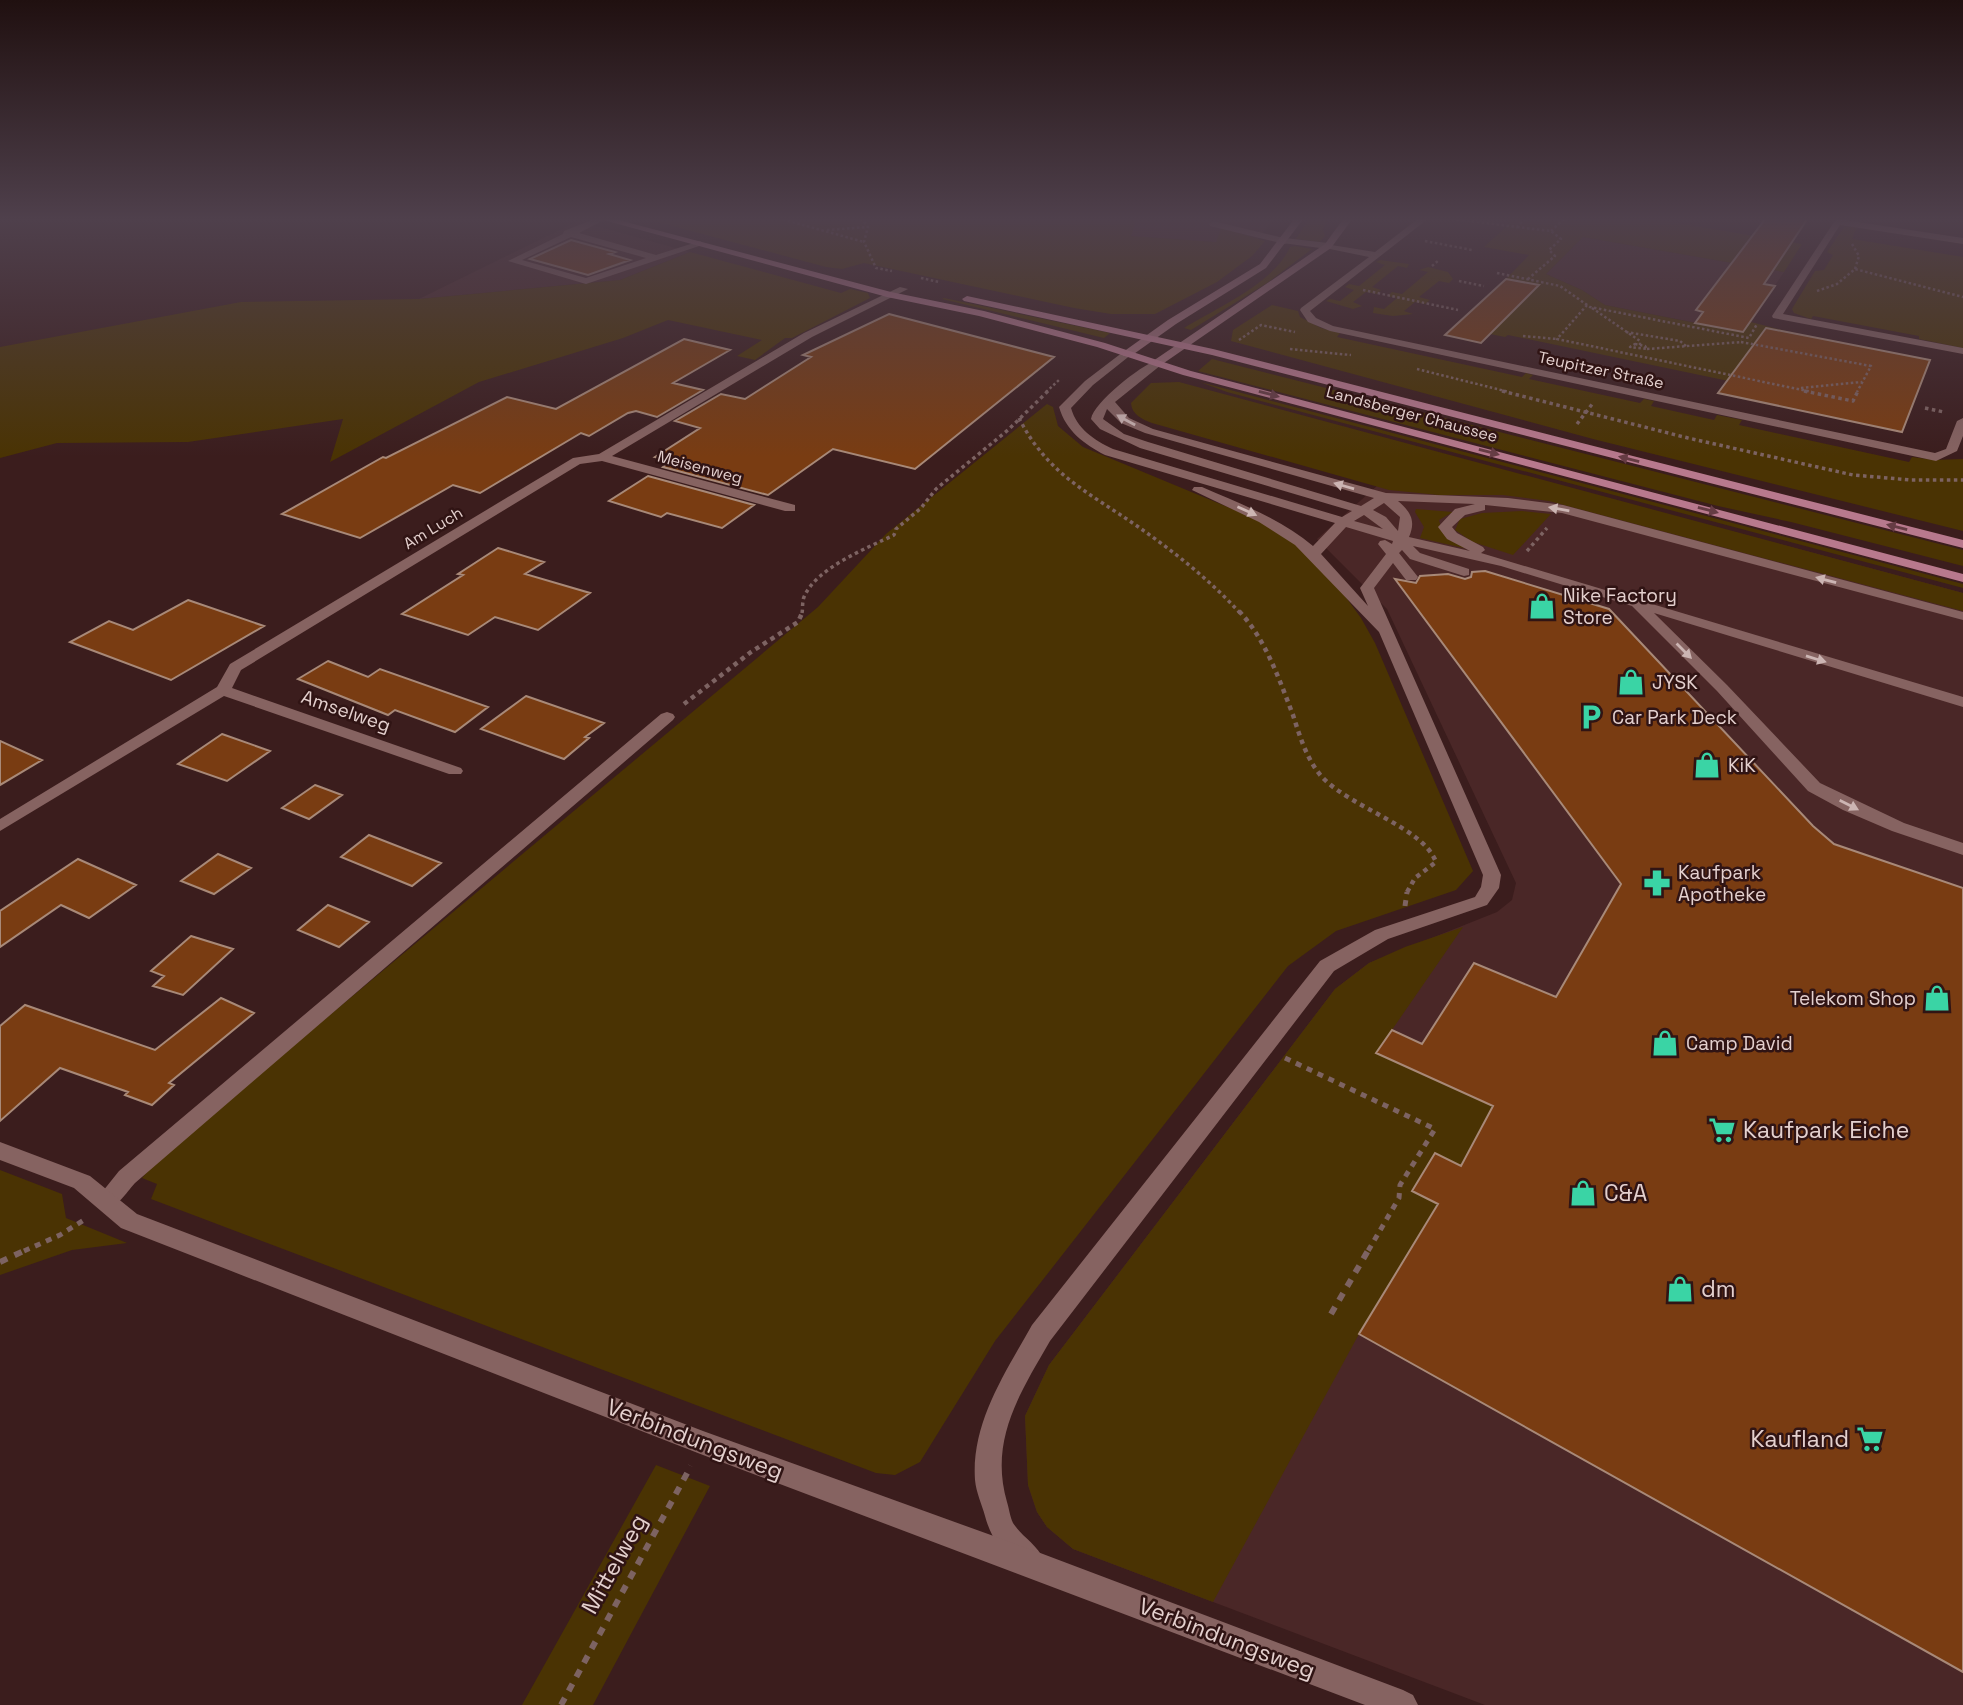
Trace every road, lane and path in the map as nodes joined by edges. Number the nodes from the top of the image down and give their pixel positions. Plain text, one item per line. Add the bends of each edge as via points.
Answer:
1 (885, 298) edge
2 (918, 298) edge
3 (943, 298) edge
4 (1214, 298) edge
5 (1252, 298) edge
6 (1321, 298) edge
7 (1398, 298) edge
8 (1577, 298) edge
9 (1789, 298) edge
10 (1813, 298) edge
11 (1787, 301) junction
12 (1589, 306) junction
13 (1458, 310) dead end
14 (1777, 316) junction
15 (1626, 332) junction
16 (1523, 336) dead end
17 (1150, 338) junction
18 (1749, 338) junction
19 (1557, 339) junction
20 (1741, 342) junction
21 (1182, 345) junction
22 (1640, 345) junction
23 (1688, 347) junction
24 (1647, 349) junction
25 (1635, 350) junction
26 (1132, 351) junction
27 (1963, 351) edge
28 (1632, 354) junction
29 (1161, 360) junction
30 (1628, 360) dead end
31 (1415, 368) dead end
32 (1062, 377) dead end
33 (1863, 382) junction
34 (1794, 388) junction
35 (1109, 401) junction
36 (1019, 418) junction
37 (1963, 421) edge
38 (1073, 425) junction
39 (602, 457) junction
40 (1185, 461) junction
41 (1164, 470) junction
42 (1963, 480) edge
43 (1385, 497) junction
44 (1508, 502) junction
45 (790, 508) dead end
46 (1563, 509) junction
47 (1343, 522) junction
48 (1401, 539) junction
49 (1963, 544) edge
50 (1426, 545) junction
51 (1313, 554) junction
52 (1390, 556) junction
53 (1510, 564) junction
54 (1464, 572) dead end
55 (1411, 577) dead end
56 (1963, 578) edge
57 (1636, 603) junction
58 (1963, 616) edge
59 (1385, 631) junction
60 (223, 690) junction
61 (1963, 702) edge
62 (667, 717) joint
63 (455, 771) dead end
64 (0, 827) edge
65 (1963, 849) edge
66 (1403, 927) junction
67 (1262, 1047) junction
68 (0, 1151) edge
69 (106, 1200) junction
70 (0, 1262) edge
71 (1331, 1314) dead end
72 (703, 1443) junction
73 (1035, 1565) junction
74 (561, 1705) edge
75 (1403, 1705) edge

1 - 39 street, Am Luch via 808,335
2 - 26 main road, Landsberger Chaussee
3 - 17 main road, Landsberger Chaussee
4 - 17 main road
5 - 21 main road
6 - 37 street, Teupitzer Straße via 1305,310 1312,320 1330,328 1936,457 1951,451
7 - 13 path
8 - 12 path
9 - 11 street
10 - 11 path
11 - 14 street
12 - 15 path
12 - 18 path
12 - 19 path
14 - 18 path via 1757,323
14 - 27 street
15 - 22 path
15 - 23 path via 1680,341
16 - 19 path
17 - 21 main road, Landsberger Chaussee
17 - 26 main road
18 - 20 path
19 - 28 path
20 - 23 path
20 - 33 path via 1871,366
21 - 29 main road
49 -> 21 main road, Landsberger Chaussee
22 - 24 path
22 - 25 path via 1630,346
23 - 24 path
24 - 25 path
25 - 28 path
26 - 29 main road, Landsberger Chaussee
26 - 38 street via 1072,397 1065,407
28 - 30 path
28 - 34 path
29 - 35 street
29 -> 56 main road, Landsberger Chaussee
31 - 42 path via 1828,470 1880,478
32 - 36 path
33 - 34 path
33 - 34 path via 1853,401
35 - 40 street via 1098,411 1097,419 1104,427
43 -> 35 street via 1128,423 1115,414
36 - 62 path via 936,489 894,535 840,562 811,586 798,622
36 - 66 path via 1025,433 1067,482 1150,536 1246,619 1280,683 1313,766 1326,781 1421,840 1433,853 1436,862 1406,893
38 - 40 street via 1097,437
38 - 41 street via 1086,440 1109,452
39 - 45 street, Meisenweg
39 - 60 street, Am Luch via 577,461 236,667
40 - 54 street via 1366,511 1381,520 1415,556
40 - 55 street via 1366,520
41 - 47 street
41 -> 51 street via 1261,517
43 - 44 street
43 - 47 street
43 - 48 street via 1407,517
46 -> 44 street
44 - 53 street via 1471,508 1450,519 1445,527 1452,536
46 - 53 path
58 -> 46 street
47 - 48 street
47 - 51 street
48 - 50 street
48 - 52 street
50 - 52 street
50 - 53 street
51 - 59 street
52 - 59 street via 1367,588
53 - 57 street
57 -> 61 street
57 -> 65 street via 1814,786 1898,827
59 - 66 street via 1492,874 1481,901
60 - 63 street, Amselweg
60 - 64 street, Am Luch
62 - 69 street via 127,1177
66 - 67 street via 1351,948 1327,966
67 - 71 path via 1435,1129
67 - 73 street via 1041,1334 1010,1387 991,1434 988,1481 1002,1530
68 - 69 street, Verbindungsweg via 82,1182
69 - 70 path via 78,1226
69 - 72 street, Verbindungsweg via 129,1221
72 - 73 street, Verbindungsweg
72 - 74 path, Mittelweg
73 - 75 street, Verbindungsweg

